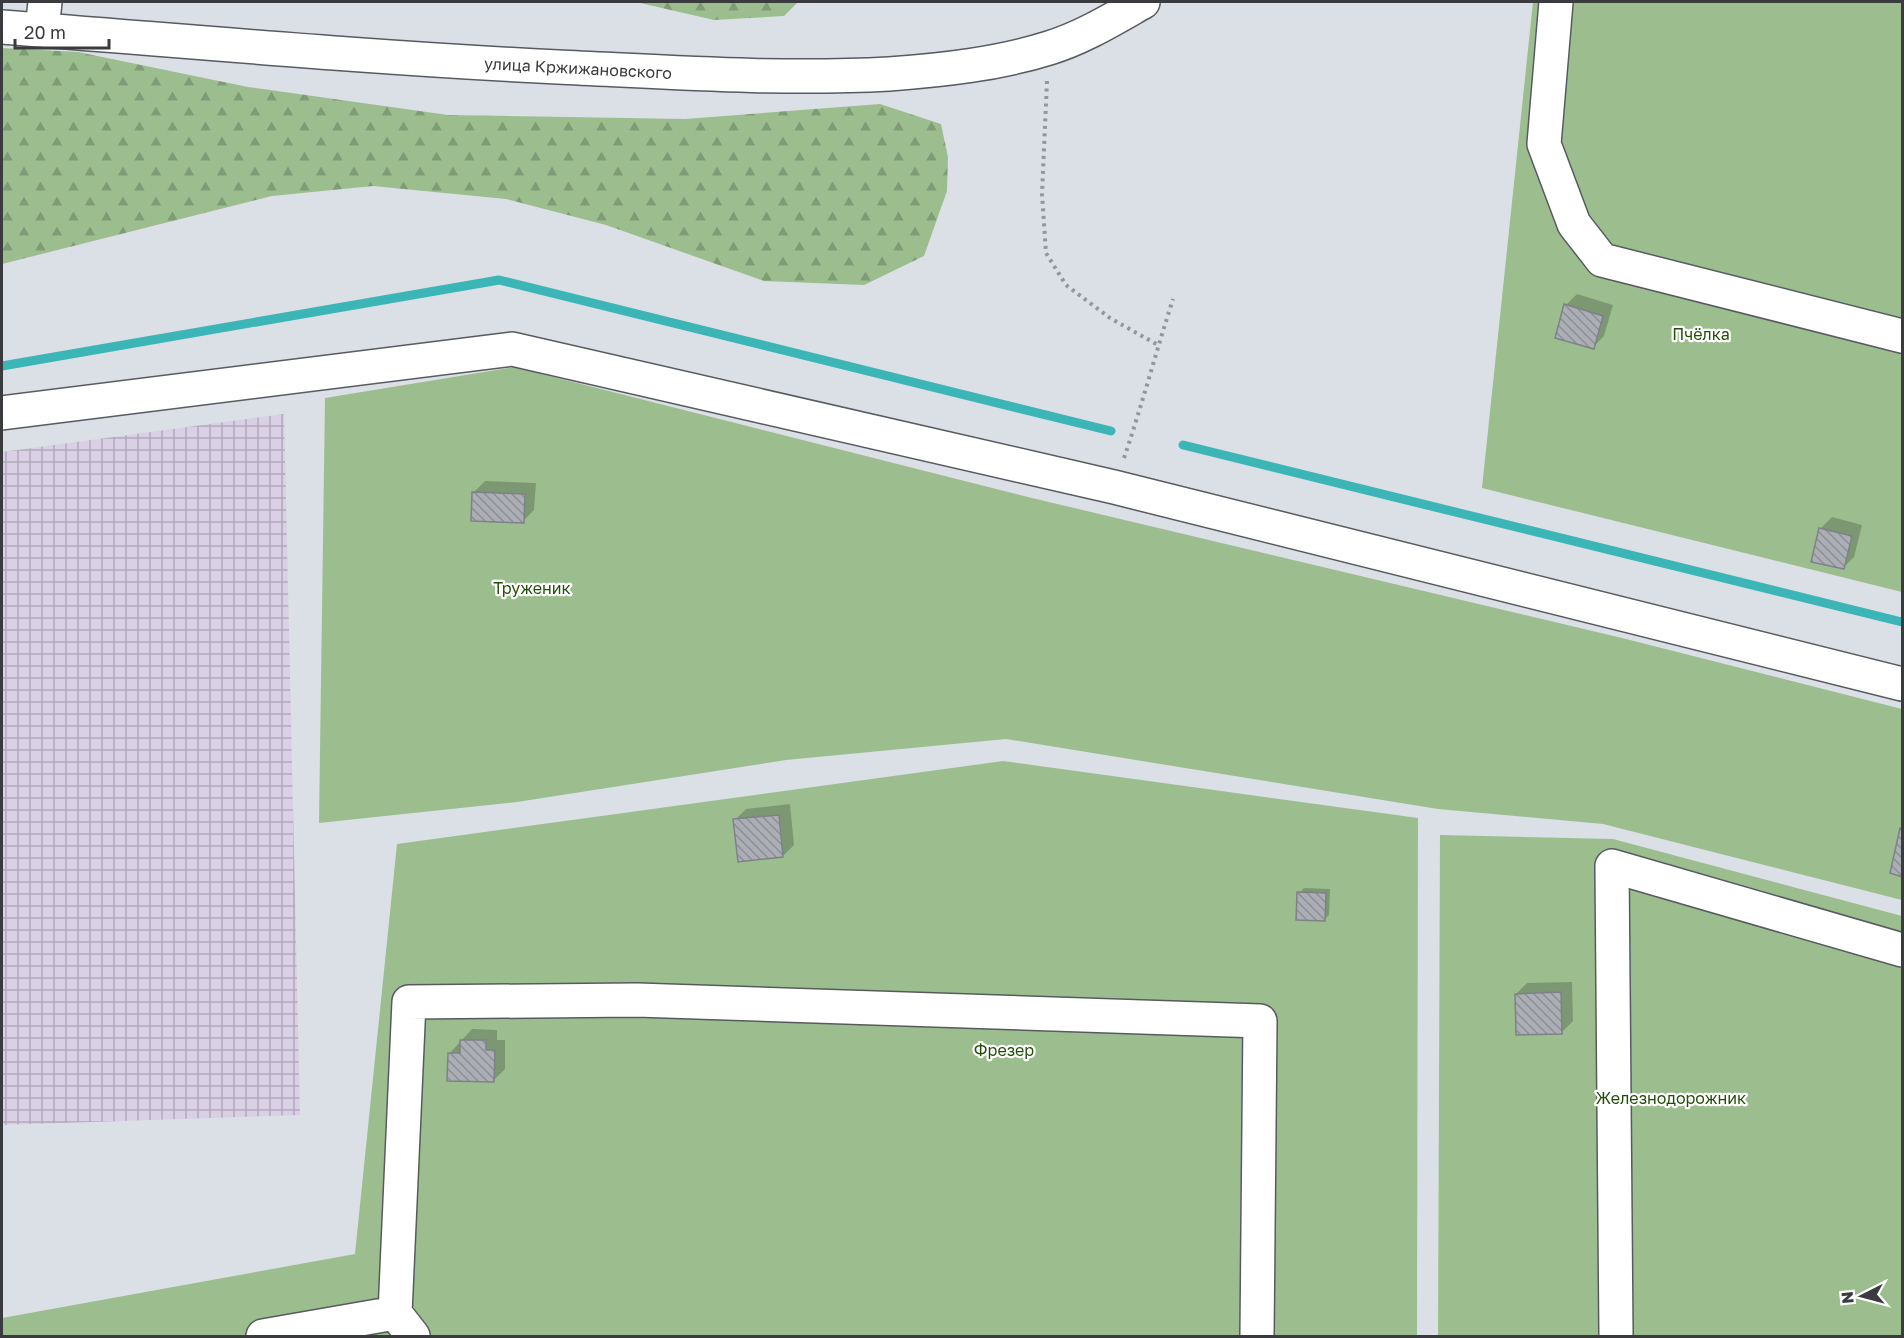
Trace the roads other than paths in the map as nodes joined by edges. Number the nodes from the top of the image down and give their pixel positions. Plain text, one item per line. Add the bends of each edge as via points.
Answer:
1 (1143, 2) edge
2 (1556, 2) edge
3 (44, 16) edge
4 (2, 27) edge
5 (1902, 336) edge
6 (2, 413) edge
7 (1902, 684) edge
8 (1902, 950) edge
9 (404, 1325) edge
10 (263, 1336) edge
11 (1257, 1336) edge
12 (1616, 1336) edge

1 - 3 street, улица Кржижановского via 1051,48 991,63 854,76 711,75 416,60
2 - 5 street via 1544,144 1574,224 1602,260
3 - 4 street, улица Кржижановского
6 - 7 street via 512,349 1114,487
8 - 12 street via 1612,866
9 - 10 street
9 - 11 street via 409,1002 637,1000 1260,1021

